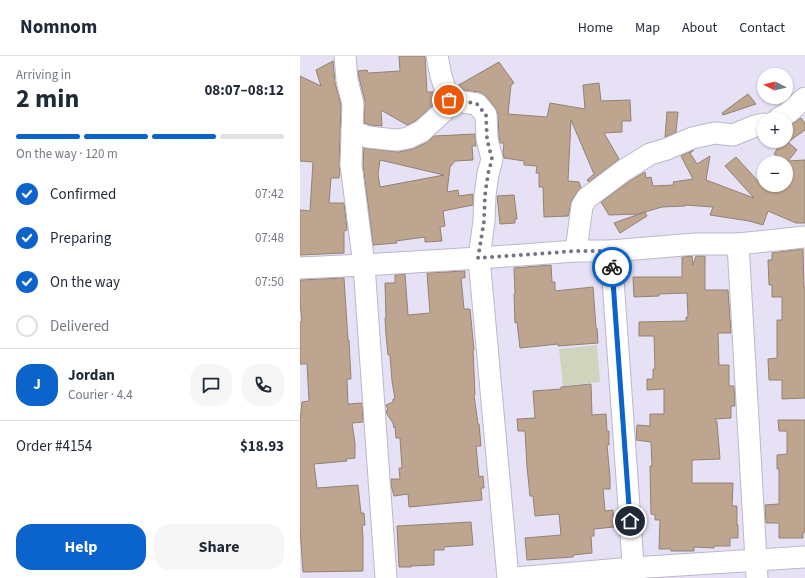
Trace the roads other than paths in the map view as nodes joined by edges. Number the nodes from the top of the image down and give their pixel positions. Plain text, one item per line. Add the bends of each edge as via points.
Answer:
1 (345, 56) edge
2 (437, 56) edge
3 (805, 98) edge
4 (449, 100) junction
5 (789, 112) edge
6 (757, 126) edge
7 (352, 131) junction
8 (805, 237) edge
9 (738, 244) junction
10 (576, 251) junction
11 (611, 251) junction
12 (478, 258) junction
13 (364, 265) junction
14 (300, 268) edge
15 (805, 557) edge
16 (756, 569) edge
17 (634, 573) edge
18 (386, 578) edge
19 (508, 578) edge
20 (516, 578) edge

1 - 7 street via 353,104
2 - 4 street
3 - 5 street
4 - 7 street via 443,112 422,131 408,138 396,140 368,137
4 - 12 street via 477,104 486,115 487,139 492,159
6 - 10 street via 733,135 715,133 692,138 650,154 622,170 587,198 582,206
7 - 13 street via 351,165
8 - 9 street
9 - 11 street via 695,244
9 - 16 street
10 - 11 street
10 - 12 street
11 - 17 street
12 - 13 street
12 - 19 street
13 - 14 street
13 - 18 street
15 - 16 street
16 - 17 street
17 - 20 street

